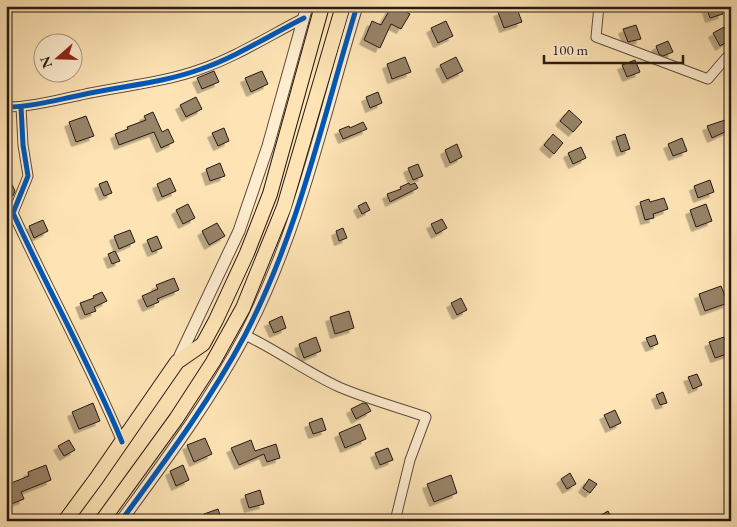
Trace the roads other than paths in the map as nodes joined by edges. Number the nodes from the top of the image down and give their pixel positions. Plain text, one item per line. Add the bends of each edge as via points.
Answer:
1 (307, 6) edge
2 (322, 6) edge
3 (343, 6) edge
4 (357, 6) edge
5 (599, 6) edge
6 (304, 18) junction
7 (731, 57) edge
8 (6, 107) edge
9 (21, 107) junction
10 (245, 335) junction
11 (177, 362) junction
12 (122, 442) junction
13 (65, 521) edge
14 (102, 521) edge
15 (121, 521) edge
16 (395, 521) edge

1 - 6 street
2 - 11 highway via 270,194 248,253 204,344
3 - 14 highway via 284,207 243,308 176,419
4 - 10 street via 295,219
5 - 7 street via 596,37 708,79 726,58
6 - 9 street via 202,69
6 - 11 street via 268,146 239,231
8 - 9 street
9 - 12 street via 22,145 28,176 14,213
10 - 15 street via 206,402
10 - 16 street via 338,386 426,417 410,460
11 - 12 highway
12 - 13 highway

